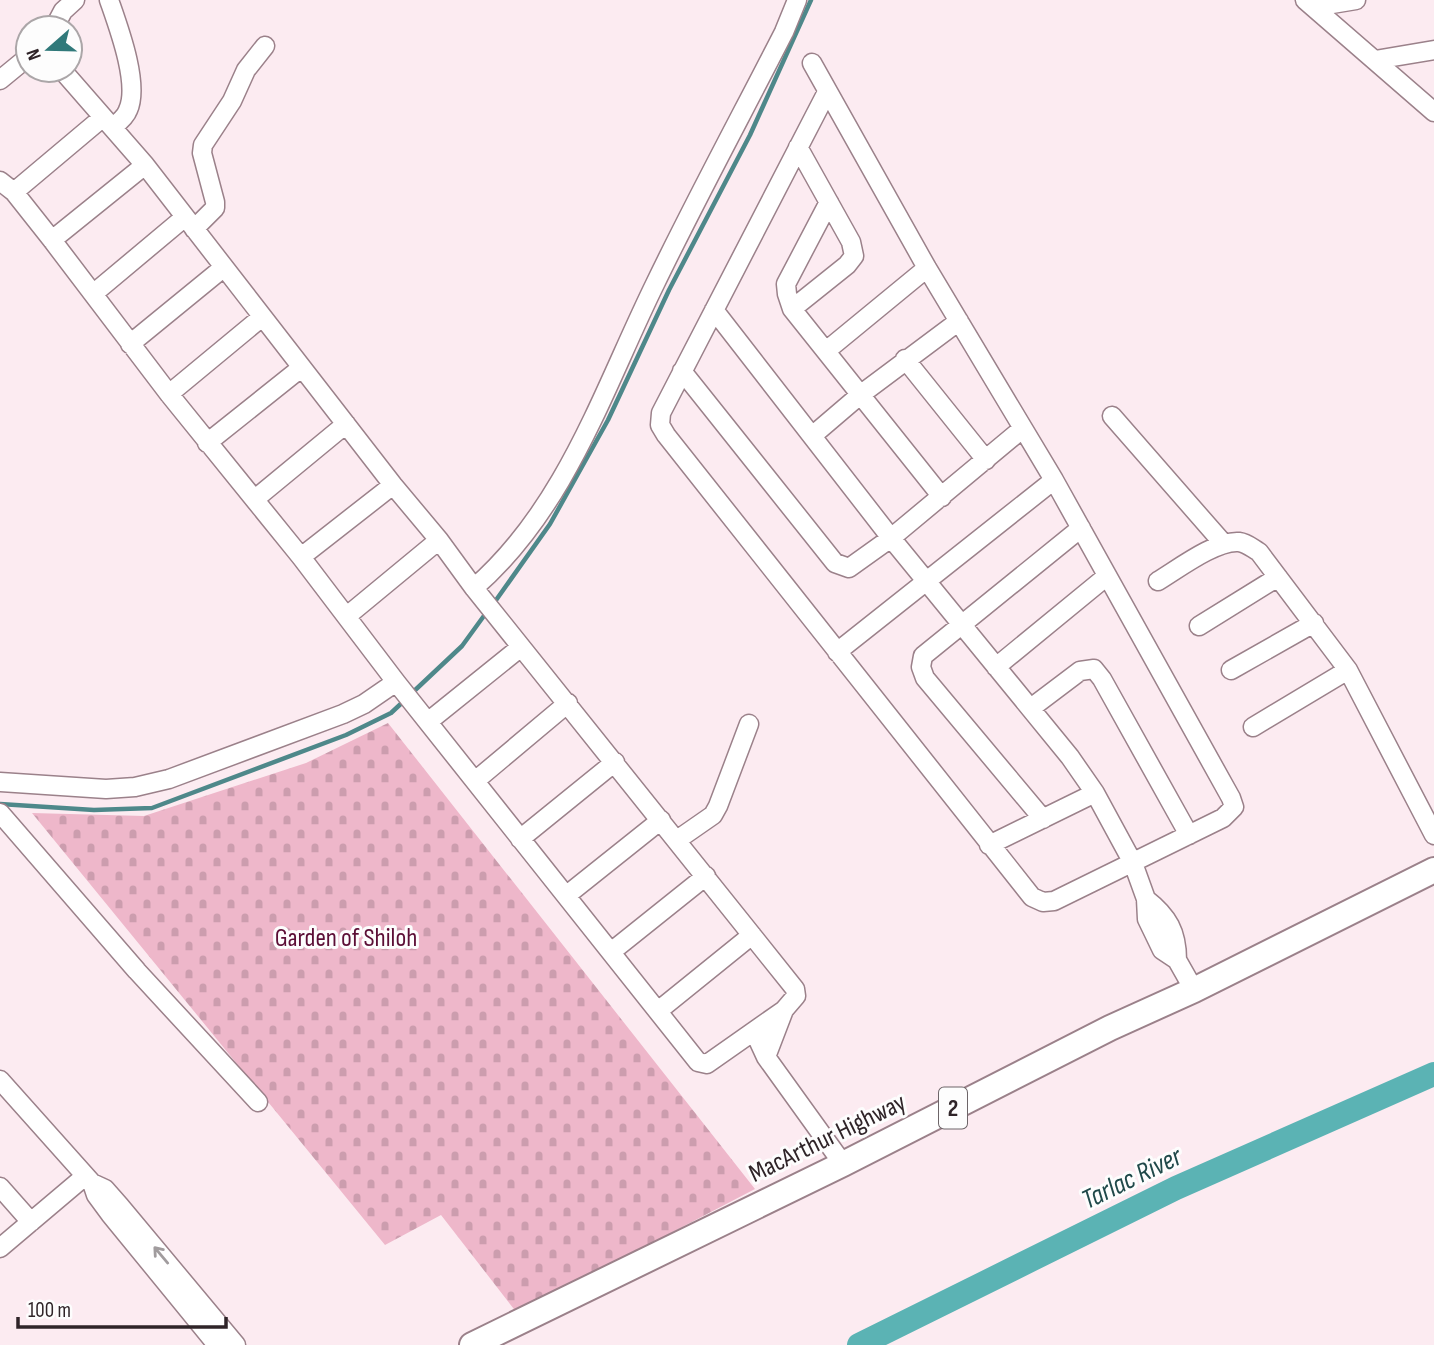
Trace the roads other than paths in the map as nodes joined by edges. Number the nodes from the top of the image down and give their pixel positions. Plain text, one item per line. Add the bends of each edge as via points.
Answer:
1 (75, 0) edge
2 (109, 0) edge
3 (797, 0) edge
4 (1356, 0) edge
5 (1310, 4) edge
6 (61, 14) edge
7 (265, 46) dead end
8 (1434, 50) edge
9 (1375, 60) junction
10 (812, 63) dead end
11 (14, 68) edge
12 (0, 80) edge
13 (74, 84) edge
14 (827, 92) junction
15 (1434, 112) edge
16 (108, 123) junction
17 (798, 147) junction
18 (145, 166) junction
19 (7, 187) edge
20 (829, 202) junction
21 (189, 223) junction
22 (52, 240) junction
23 (223, 268) junction
24 (927, 268) junction
25 (93, 294) junction
26 (792, 309) junction
27 (714, 310) junction
28 (262, 317) junction
29 (959, 321) junction
30 (130, 344) junction
31 (826, 352) junction
32 (905, 359) junction
33 (301, 368) junction
34 (682, 371) junction
35 (169, 394) junction
36 (860, 395) junction
37 (1112, 416) dead end
38 (346, 424) junction
39 (1022, 429) junction
40 (811, 436) junction
41 (207, 443) junction
42 (986, 460) junction
43 (1054, 480) junction
44 (393, 485) junction
45 (942, 497) junction
46 (255, 499) junction
47 (1081, 528) junction
48 (891, 538) junction
49 (439, 540) junction
50 (1223, 543) junction
51 (302, 557) junction
52 (1107, 576) junction
53 (1278, 576) junction
54 (1158, 581) dead end
55 (926, 582) junction
56 (474, 588) junction
57 (347, 616) junction
58 (1314, 623) junction
59 (961, 624) junction
60 (1199, 625) dead end
61 (521, 647) junction
62 (837, 652) junction
63 (996, 667) junction
64 (1231, 670) dead end
65 (1348, 670) junction
66 (396, 682) junction
67 (568, 702) junction
68 (1031, 708) junction
69 (429, 720) junction
70 (749, 724) dead end
71 (1253, 727) dead end
72 (615, 762) junction
73 (475, 780) junction
74 (0, 782) edge
75 (1095, 793) junction
76 (0, 813) edge
77 (1043, 819) junction
78 (660, 820) junction
79 (1189, 835) junction
80 (1434, 835) edge
81 (520, 839) junction
82 (677, 840) junction
83 (989, 845) junction
84 (1133, 863) junction
85 (1434, 870) edge
86 (706, 876) junction
87 (567, 895) junction
88 (752, 934) junction
89 (611, 952) junction
90 (1194, 990) junction
91 (784, 1010) junction
92 (658, 1011) junction
93 (754, 1031) junction
94 (766, 1057) junction
95 (0, 1080) edge
96 (258, 1102) dead end
97 (843, 1164) junction
98 (88, 1180) junction
99 (0, 1187) edge
100 (31, 1222) junction
101 (0, 1248) edge
102 (214, 1333) edge
103 (236, 1345) edge
104 (472, 1345) edge

1 - 6 street
2 - 16 street via 132,88 128,111
3 - 56 street via 557,488 516,546
4 - 5 street
5 - 9 street
7 - 21 street via 203,145 215,208
8 - 9 street
9 - 15 street
10 - 14 street
11 - 12 street
13 - 16 street
14 - 17 street
14 - 24 street
16 - 18 street
16 - 19 street
17 - 20 street
17 - 27 street
18 - 21 street
18 - 22 street
19 - 22 street
20 - 26 street via 786,284
20 - 26 street via 854,256
21 - 23 street
21 - 25 street
22 - 25 street
23 - 28 street
23 - 30 street
24 - 29 street
24 - 31 street
25 - 30 street
26 - 31 street
27 - 34 street
27 - 40 street
28 - 33 street
28 - 35 street
29 - 32 street
29 - 39 street
30 - 35 street
31 - 36 street
32 - 36 street
32 - 42 street
33 - 38 street
33 - 41 street
34 - 48 street via 835,563 849,568
34 - 62 street via 661,413 660,425
35 - 41 street
36 - 40 street
36 - 45 street
37 - 50 street
38 - 44 street
38 - 46 street
39 - 42 street
39 - 43 street
40 - 48 street
41 - 46 street
42 - 45 street
43 - 47 street
43 - 55 street
44 - 49 street
44 - 51 street
45 - 48 street
46 - 51 street
47 - 52 street
47 - 59 street
48 - 55 street
49 - 56 street
49 - 57 street
50 - 53 street via 1246,544 1259,552
50 - 54 street
51 - 57 street
52 - 63 street
52 - 79 street via 1234,807 1223,818
53 - 58 street
53 - 60 street
55 - 59 street
55 - 62 street
56 - 61 street
57 - 66 street
58 - 64 street
58 - 65 street
59 - 63 street
59 - 77 street via 923,656 925,678
61 - 67 street
61 - 69 street
62 - 83 street
63 - 68 street
65 - 71 street
65 - 80 street
66 - 69 street
66 - 74 street via 343,714 169,779 106,789
67 - 72 street
67 - 73 street
68 - 75 street
68 - 79 street via 1080,671 1094,669
69 - 73 street
70 - 82 street via 713,815
72 - 78 street
72 - 81 street
73 - 81 street
75 - 77 street
75 - 84 street
76 - 96 street
77 - 83 street
78 - 82 street
78 - 87 street
79 - 84 street
81 - 87 street
82 - 86 street
83 - 84 street via 1031,897 1043,902
84 - 90 street via 1146,900 1147,919 1162,950 1177,960
85 - 90 highway, MacArthur Highway / 2
86 - 88 street
86 - 89 street
87 - 89 street
88 - 91 street via 795,989 796,996
88 - 92 street
89 - 92 street
90 - 97 highway, MacArthur Highway / 2
91 - 93 street
91 - 94 street
92 - 93 street via 702,1064
93 - 94 street
94 - 97 street
95 - 98 street
97 - 104 highway, MacArthur Highway / 2
98 - 100 street
98 - 102 street via 105,1189
99 - 100 street
100 - 101 street
102 - 103 street

